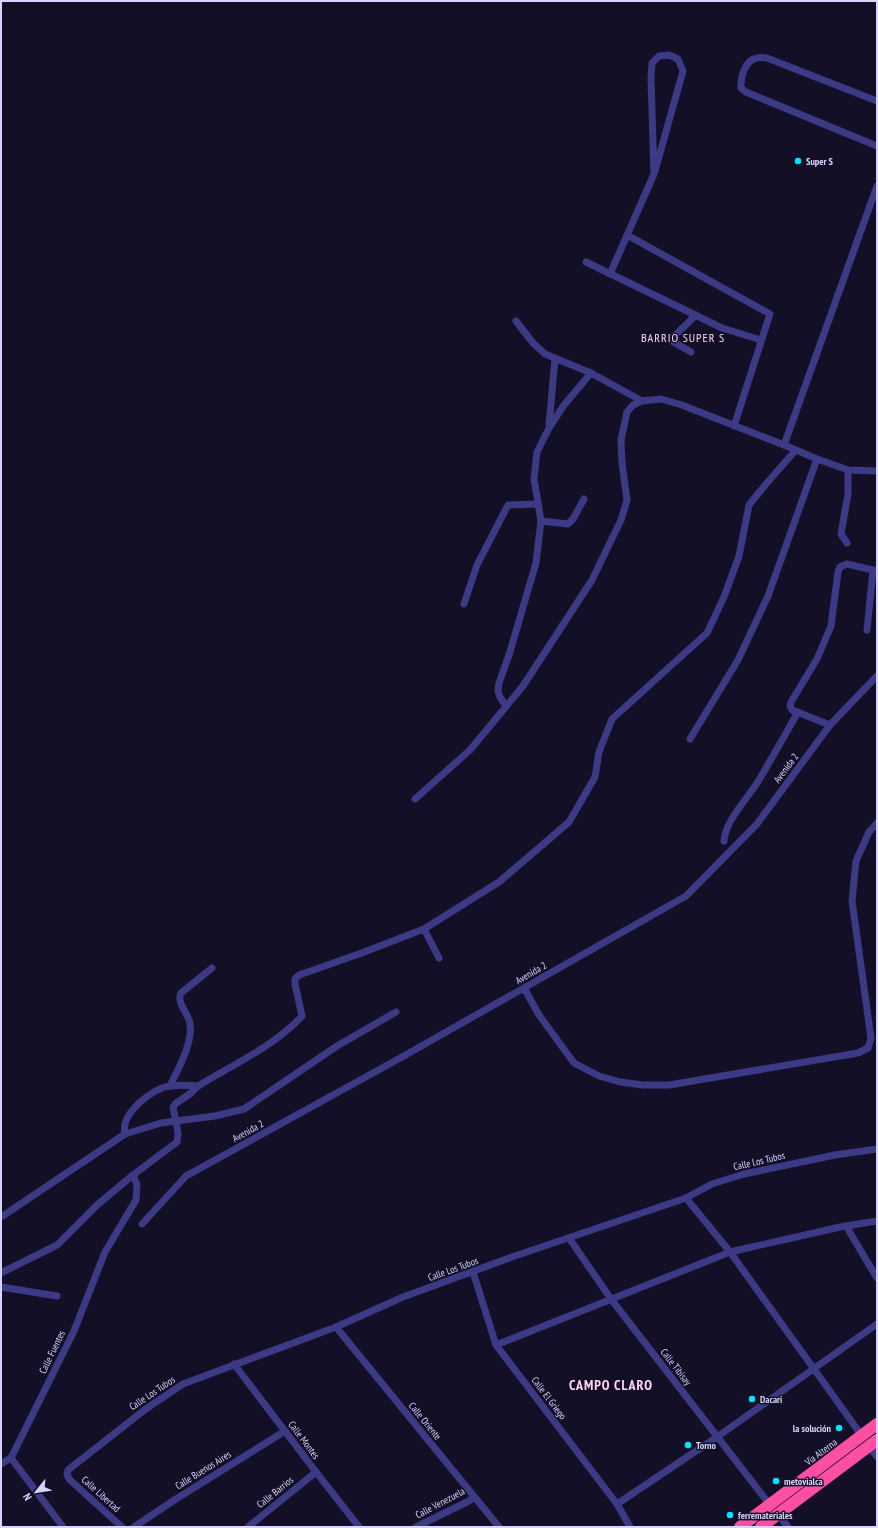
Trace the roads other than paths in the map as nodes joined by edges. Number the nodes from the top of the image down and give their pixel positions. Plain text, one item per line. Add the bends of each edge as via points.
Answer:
1 (877, 101) edge
2 (877, 146) edge
3 (654, 174) junction
4 (877, 186) edge
5 (627, 234) junction
6 (586, 262) dead end
7 (610, 274) junction
8 (696, 316) junction
9 (516, 320) dead end
10 (761, 340) junction
11 (692, 352) dead end
12 (555, 358) junction
13 (591, 373) junction
14 (642, 401) junction
15 (734, 426) junction
16 (549, 428) junction
17 (784, 445) junction
18 (795, 451) junction
19 (817, 460) junction
20 (848, 470) junction
21 (877, 471) edge
22 (584, 499) dead end
23 (538, 504) junction
24 (542, 521) junction
25 (847, 543) dead end
26 (875, 571) edge
27 (464, 604) dead end
28 (867, 630) dead end
29 (877, 676) edge
30 (506, 706) junction
31 (798, 712) junction
32 (830, 725) junction
33 (690, 739) dead end
34 (415, 799) dead end
35 (877, 823) edge
36 (724, 841) dead end
37 (424, 929) junction
38 (439, 958) dead end
39 (212, 968) dead end
40 (524, 988) junction
41 (396, 1012) dead end
42 (170, 1086) junction
43 (198, 1086) junction
44 (176, 1121) junction
45 (125, 1134) junction
46 (877, 1149) edge
47 (133, 1175) junction
48 (686, 1198) junction
49 (1, 1218) edge
50 (877, 1221) edge
51 (142, 1224) dead end
52 (846, 1226) junction
53 (569, 1238) junction
54 (730, 1252) junction
55 (473, 1272) junction
56 (1, 1273) edge
57 (877, 1278) edge
58 (1, 1287) edge
59 (57, 1296) dead end
60 (611, 1299) junction
61 (877, 1324) edge
62 (336, 1326) junction
63 (496, 1345) junction
64 (234, 1364) junction
65 (814, 1368) junction
66 (877, 1424) edge
67 (285, 1431) junction
68 (717, 1437) junction
69 (869, 1440) edge
70 (877, 1456) edge
71 (11, 1458) junction
72 (1, 1464) edge
73 (316, 1472) junction
74 (67, 1475) joint
75 (474, 1496) junction
76 (617, 1504) junction
77 (770, 1505) junction
78 (778, 1514) junction
79 (63, 1527) edge
80 (122, 1527) edge
81 (134, 1527) edge
82 (248, 1527) edge
83 (359, 1527) edge
84 (416, 1527) edge
85 (498, 1527) edge
86 (630, 1527) edge
87 (740, 1527) edge
88 (761, 1527) edge
89 (788, 1527) edge

1 - 2 street via 767,58 756,58 748,63 741,80 741,88 746,92
3 - 3 street via 683,71 678,59 669,55 659,56 652,62
3 - 5 street
4 - 17 street
5 - 7 street
5 - 10 street via 770,314
6 - 7 street
7 - 8 street
8 - 10 street via 722,328
8 - 11 street via 670,340
9 - 12 street via 533,343 545,354
10 - 15 street
12 - 13 street
12 - 16 street
13 - 14 street
13 - 16 street via 564,405
14 - 15 street via 661,399
14 - 30 street via 632,405 627,412 621,440 627,500 622,520 592,580 523,686
15 - 17 street
16 - 23 street via 537,452 534,479
17 - 18 street
18 - 19 street
18 - 37 street via 749,505 738,556 724,597 707,633 612,719 599,752 595,777 569,822 499,882
19 - 20 street
19 - 33 street via 768,596 738,660
20 - 21 street
20 - 25 street via 848,494 841,534
22 - 24 street via 568,524
23 - 24 street
23 - 27 street via 508,505 477,564
24 - 30 street via 536,563 499,683 498,691
26 - 28 street
26 - 31 street via 847,564 840,567 831,626 817,659 791,702 792,710
29 - 32 street, Avenida 2
30 - 34 street via 470,750
31 - 32 street
31 - 36 street via 758,781 724,832
32 - 40 street, Avenida 2 via 757,824 686,896
35 - 40 street via 869,832 856,861 852,901 871,1038 868,1048 858,1053 669,1085 620,1082 599,1076 574,1063 539,1015
37 - 38 street
37 - 43 street via 299,975 295,979 295,984 302,1016 256,1052
39 - 42 street via 181,993 180,1001 191,1031
40 - 51 street, Avenida 2 via 186,1176
41 - 44 street via 336,1046 244,1109
42 - 43 street
42 - 45 street via 156,1090 136,1106 126,1120
43 - 44 street via 175,1104
44 - 45 street
44 - 47 street via 177,1142
45 - 49 street
46 - 48 street, Calle Los Tubos via 744,1174 712,1184
47 - 56 street via 97,1205 57,1245
47 - 71 street, Calle Fuentes via 137,1185 136,1200 105,1252 74,1331
48 - 53 street, Calle Los Tubos
48 - 54 street
50 - 52 street
52 - 54 street
52 - 57 street
53 - 55 street, Calle Los Tubos
53 - 60 street, Calle Tibisay
54 - 60 street
54 - 65 street
55 - 62 street, Calle Los Tubos via 403,1297
55 - 63 street, Calle El Griego
58 - 59 street
60 - 63 street
60 - 68 street, Calle Tibisay
61 - 65 street
62 - 64 street, Calle Los Tubos
62 - 75 street, Calle Oriente
63 - 76 street, Calle El Griego
64 - 67 street, Calle Montes
64 - 74 street, Calle Los Tubos via 183,1384 146,1408 68,1470
65 - 68 street
65 - 69 street
66 - 69 highway, Vía Alterna
67 - 73 street, Calle Montes
67 - 81 street, Calle Buenos Aires
68 - 76 street
68 - 77 street, Calle Tibisay
69 - 70 street
69 - 77 highway, Vía Alterna
69 - 78 highway, Vía Alterna
71 - 72 street
71 - 79 street
73 - 82 street, Calle Barrios
73 - 83 street, Calle Montes
74 - 80 street, Calle Libertad
75 - 84 street, Calle Venezuela via 469,1501
75 - 85 street, Calle Oriente
76 - 86 street, Calle El Griego
77 - 87 highway, Vía Alterna
78 - 88 highway, Vía Alterna
78 - 89 street

